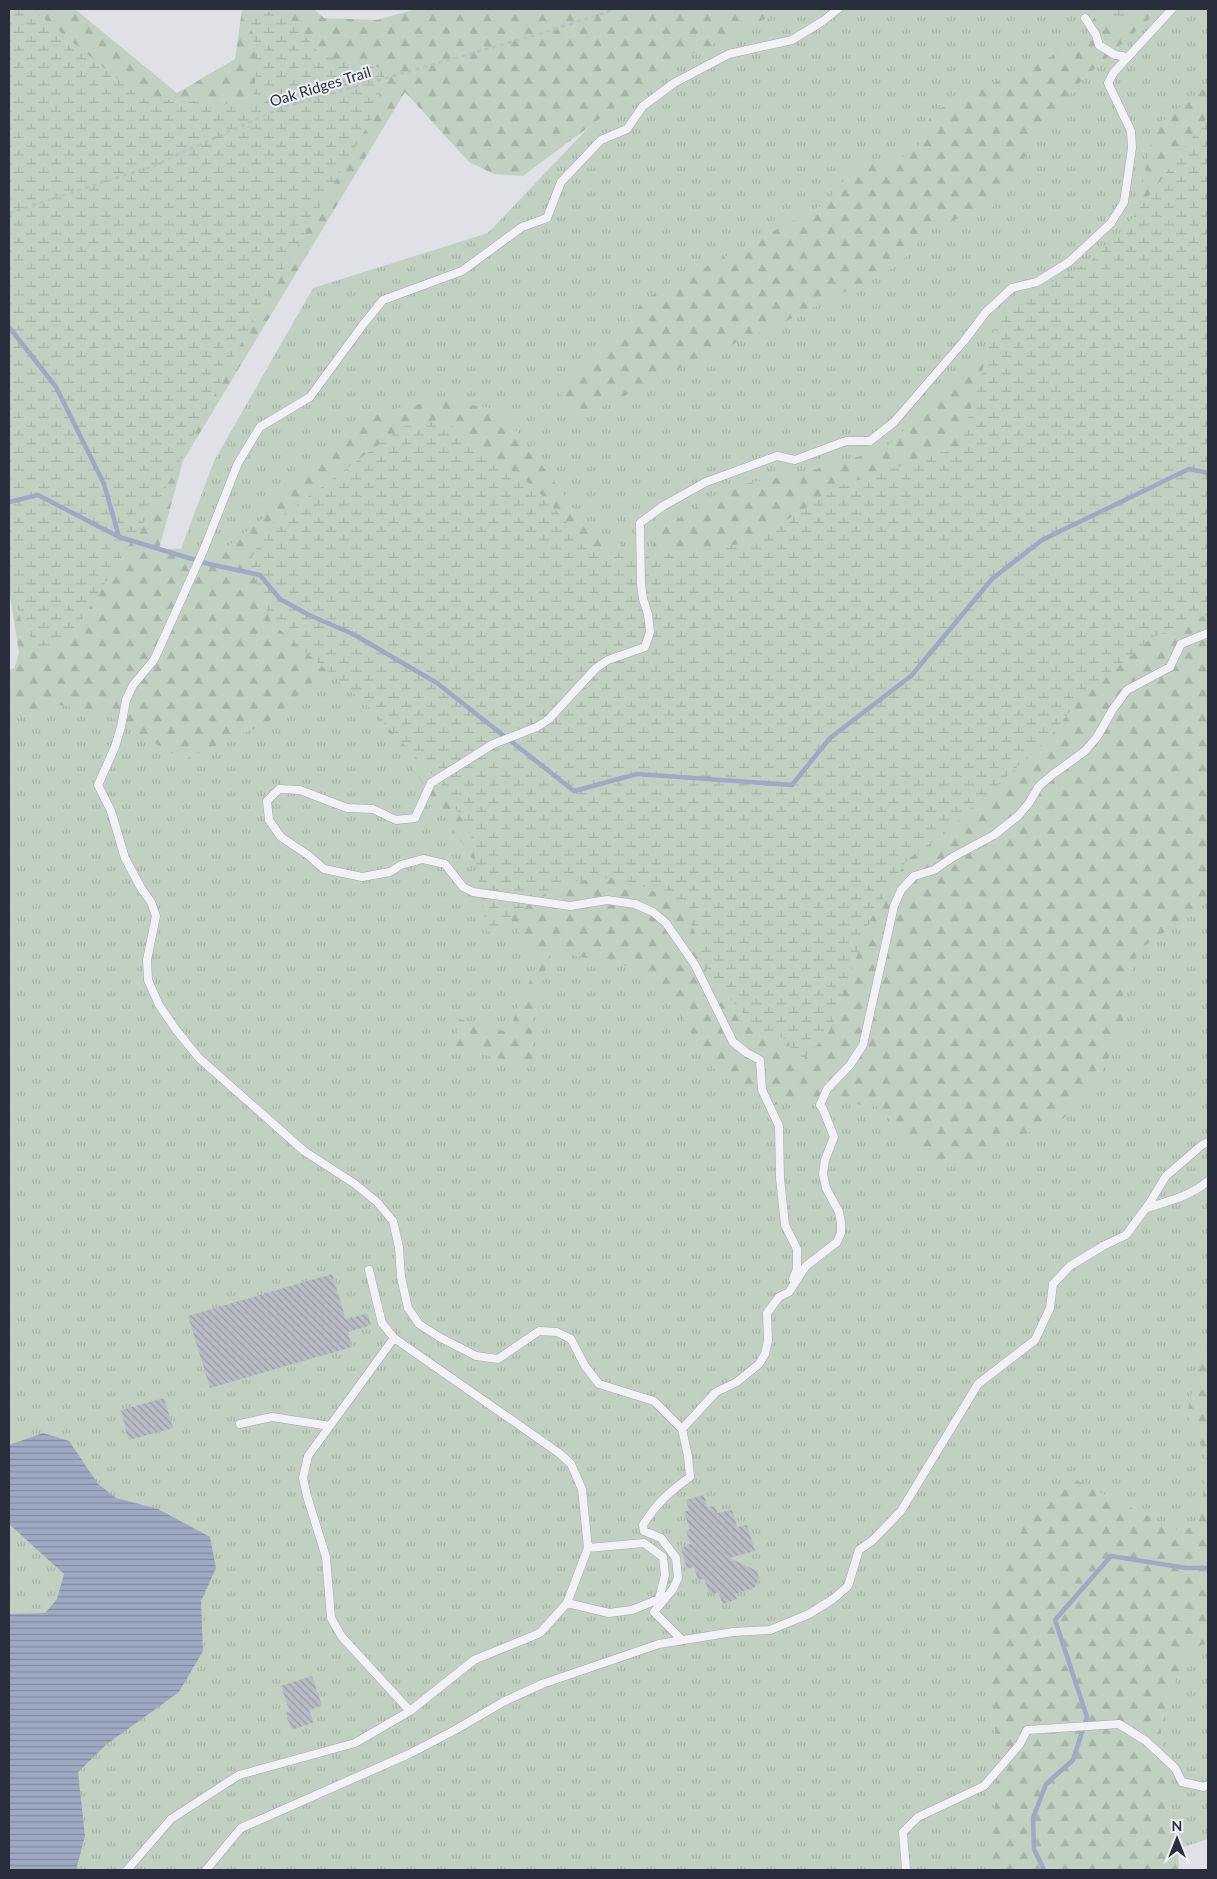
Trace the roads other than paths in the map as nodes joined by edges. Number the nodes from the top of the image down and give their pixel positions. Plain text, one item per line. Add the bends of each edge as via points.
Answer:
1 (838, 9) edge
2 (1172, 9) edge
3 (1085, 18) dead end
4 (1128, 56) junction
5 (1208, 633) edge
6 (1208, 1142) edge
7 (1208, 1180) edge
8 (1146, 1209) junction
9 (369, 1270) dead end
10 (789, 1292) junction
11 (394, 1338) junction
12 (240, 1424) dead end
13 (330, 1426) junction
14 (682, 1429) junction
15 (588, 1548) junction
16 (567, 1604) junction
17 (682, 1640) junction
18 (410, 1711) junction
19 (1208, 1785) edge
20 (127, 1870) edge
21 (206, 1870) edge
22 (906, 1870) edge

1 - 14 lane via 792,40 729,54 674,83 643,106 627,129 601,140 561,182 547,218 522,226 462,271 383,300 310,397 260,426 238,463 154,660 133,685 126,700 121,727 98,785 111,811 125,858 156,916 147,960 148,980 159,1005 200,1058 304,1152 378,1202 393,1221 408,1308 419,1324 476,1356 498,1359 539,1331 557,1332 571,1339 584,1366 600,1384 654,1401
2 - 4 lane
3 - 4 lane via 1099,45 1116,56
4 - 10 lane via 1108,83 1131,131 1132,148 1124,202 1116,217 1069,262 1037,282 1012,288 986,312 894,422 870,441 846,441 795,460 776,456 706,482 640,523 641,584 650,632 645,647 608,660 596,668 549,719 537,727 493,744 431,783 415,818 396,820 373,809 347,808 300,790 279,790 268,801 269,820 281,837 324,869 362,878 390,872 423,859 445,864 463,887 473,892 570,906 607,900 635,904 666,923 695,965 733,1042 760,1060 762,1090 779,1126 785,1225 796,1249 798,1269
5 - 10 lane via 1181,644 1170,667 1127,690 1085,752 1040,786 1018,816 994,835 953,856 934,870 914,876 900,890 863,1045 850,1065 827,1089 820,1105 834,1137 823,1174 826,1188 839,1212 841,1233 837,1242 806,1266
6 - 8 lane via 1166,1176
7 - 8 lane via 1176,1199
8 - 17 lane via 1126,1235 1070,1266 1054,1284 1050,1308 1035,1340 978,1384 902,1511 859,1550 848,1586 809,1614 770,1630
9 - 11 lane via 382,1323
10 - 14 lane via 779,1297 767,1313 768,1341 759,1364 737,1382 716,1392
11 - 13 lane
11 - 15 lane via 571,1464 582,1489
12 - 13 lane via 272,1417
13 - 18 lane via 308,1456 303,1478 326,1557 331,1618 342,1637
14 - 17 lane via 690,1477 653,1508 643,1525 644,1531 661,1538 676,1558 678,1578 654,1612
15 - 16 lane
15 - 16 lane via 644,1543 663,1557 665,1575 659,1598 632,1610 609,1613
16 - 18 lane via 540,1633 474,1660
17 - 21 lane via 636,1651 542,1684 409,1754 240,1828
18 - 20 lane via 355,1743 240,1775 171,1819
19 - 22 lane via 1182,1782 1175,1768 1146,1741 1119,1724 1027,1730 1020,1744 984,1786 918,1817 903,1832

